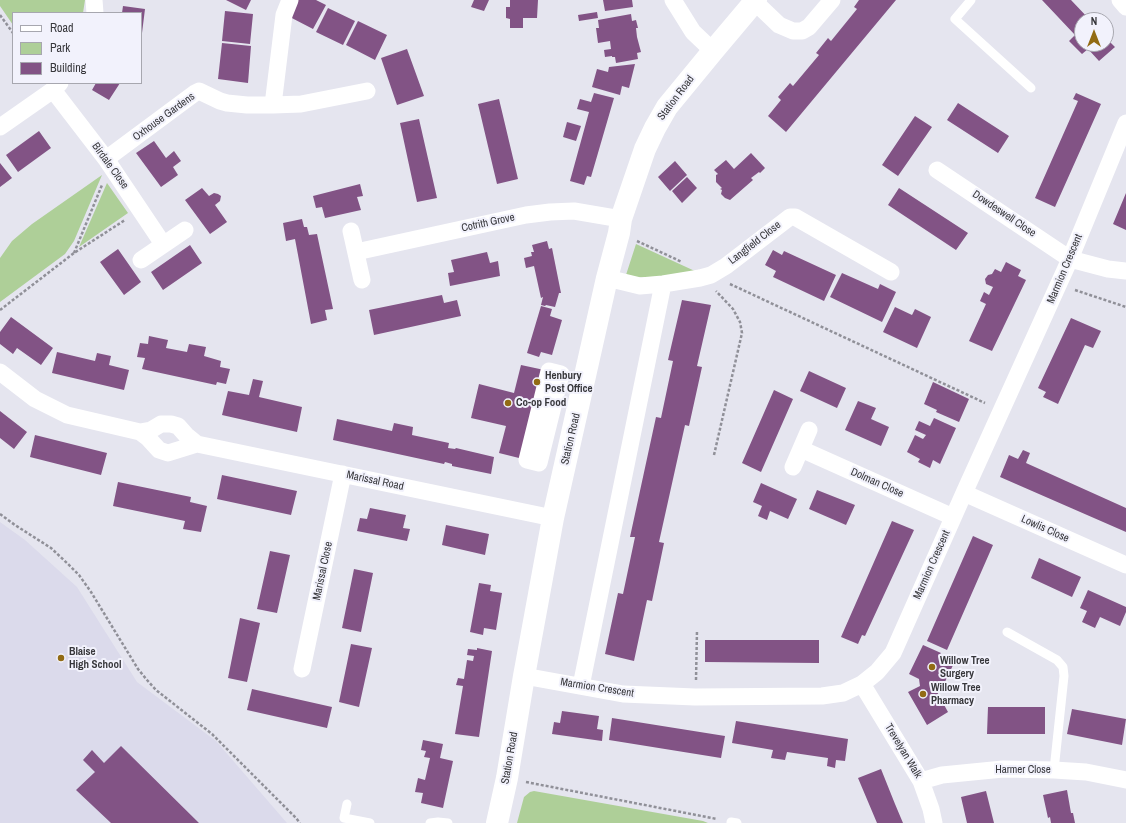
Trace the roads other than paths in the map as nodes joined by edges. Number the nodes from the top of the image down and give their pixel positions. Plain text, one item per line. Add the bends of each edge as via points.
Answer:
1 (94, 0) edge
2 (290, 0) edge
3 (673, 0) edge
4 (832, 0) edge
5 (971, 0) edge
6 (1120, 0) edge
7 (755, 1) edge
8 (1126, 7) edge
9 (95, 12) edge
10 (713, 51) junction
11 (56, 86) edge
12 (1031, 88) dead end
13 (367, 91) dead end
14 (272, 105) junction
15 (1126, 123) edge
16 (0, 127) edge
17 (108, 162) junction
18 (937, 170) dead end
19 (620, 226) junction
20 (185, 230) dead end
21 (351, 231) dead end
22 (163, 244) junction
23 (356, 252) junction
24 (1070, 259) junction
25 (141, 260) dead end
26 (1126, 271) edge
27 (892, 272) dead end
28 (607, 278) junction
29 (362, 280) dead end
30 (663, 284) junction
31 (0, 372) edge
32 (809, 430) dead end
33 (140, 432) junction
34 (197, 444) junction
35 (801, 449) junction
36 (794, 467) dead end
37 (343, 474) junction
38 (964, 493) junction
39 (953, 517) junction
40 (553, 518) junction
41 (1126, 565) edge
42 (1006, 632) dead end
43 (302, 669) dead end
44 (524, 676) junction
45 (862, 684) junction
46 (581, 686) junction
47 (1054, 770) junction
48 (1126, 780) edge
49 (921, 781) junction
50 (347, 804) dead end
51 (370, 823) edge
52 (430, 823) edge
53 (448, 823) edge
54 (497, 823) edge
55 (934, 823) edge

1 - 9 street
2 - 14 street via 284,15
3 - 10 street via 693,32
4 - 7 street via 809,27 802,31 794,31 779,25
5 - 12 lane via 955,19
6 - 8 street
7 - 10 main road, Station Road
10 - 19 main road, Station Road via 667,107 655,128 639,164
11 - 16 street
11 - 17 street, Birdale Close
13 - 14 street, Oxhouse Gardens via 301,104
14 - 17 street, Oxhouse Gardens via 227,103 199,91
15 - 24 street, Marmion Crescent
17 - 22 street, Birdale Close
18 - 24 street, Dowdeswell Close
19 - 23 street, Cotrith Grove via 574,212 550,212
19 - 28 main road, Station Road
20 - 22 street
21 - 23 street
22 - 25 street
23 - 29 street
24 - 26 street, Dowdeswell Close
24 - 38 street, Marmion Crescent
27 - 30 street, Langfield Close via 795,217 790,217 726,266 706,277
28 - 30 street, Langfield Close via 640,286
28 - 40 main road, Station Road
30 - 46 street
31 - 33 street, Marissal Road via 35,399 67,415
32 - 35 street
33 - 34 street, Marissal Road via 159,450 168,453
33 - 34 street via 162,424 171,424 178,426
34 - 37 street, Marissal Road
35 - 36 street
35 - 39 street, Dolman Close
37 - 40 street, Marissal Road
37 - 43 street, Marissal Close
38 - 39 street, Marmion Crescent
38 - 41 street, Lowlis Close
39 - 45 street, Marmion Crescent via 893,653 877,672
40 - 44 main road, Station Road
42 - 47 lane via 1057,660 1064,667
44 - 46 street, Marmion Crescent
44 - 54 main road, Station Road
45 - 46 street, Marmion Crescent via 843,693 822,696 695,697 623,694
45 - 49 street, Trevelyan Walk
47 - 48 street, Harmer Close via 1086,772
47 - 49 street, Harmer Close via 970,771
49 - 55 street, Trevelyan Walk
50 - 51 lane via 344,818
52 - 53 lane

